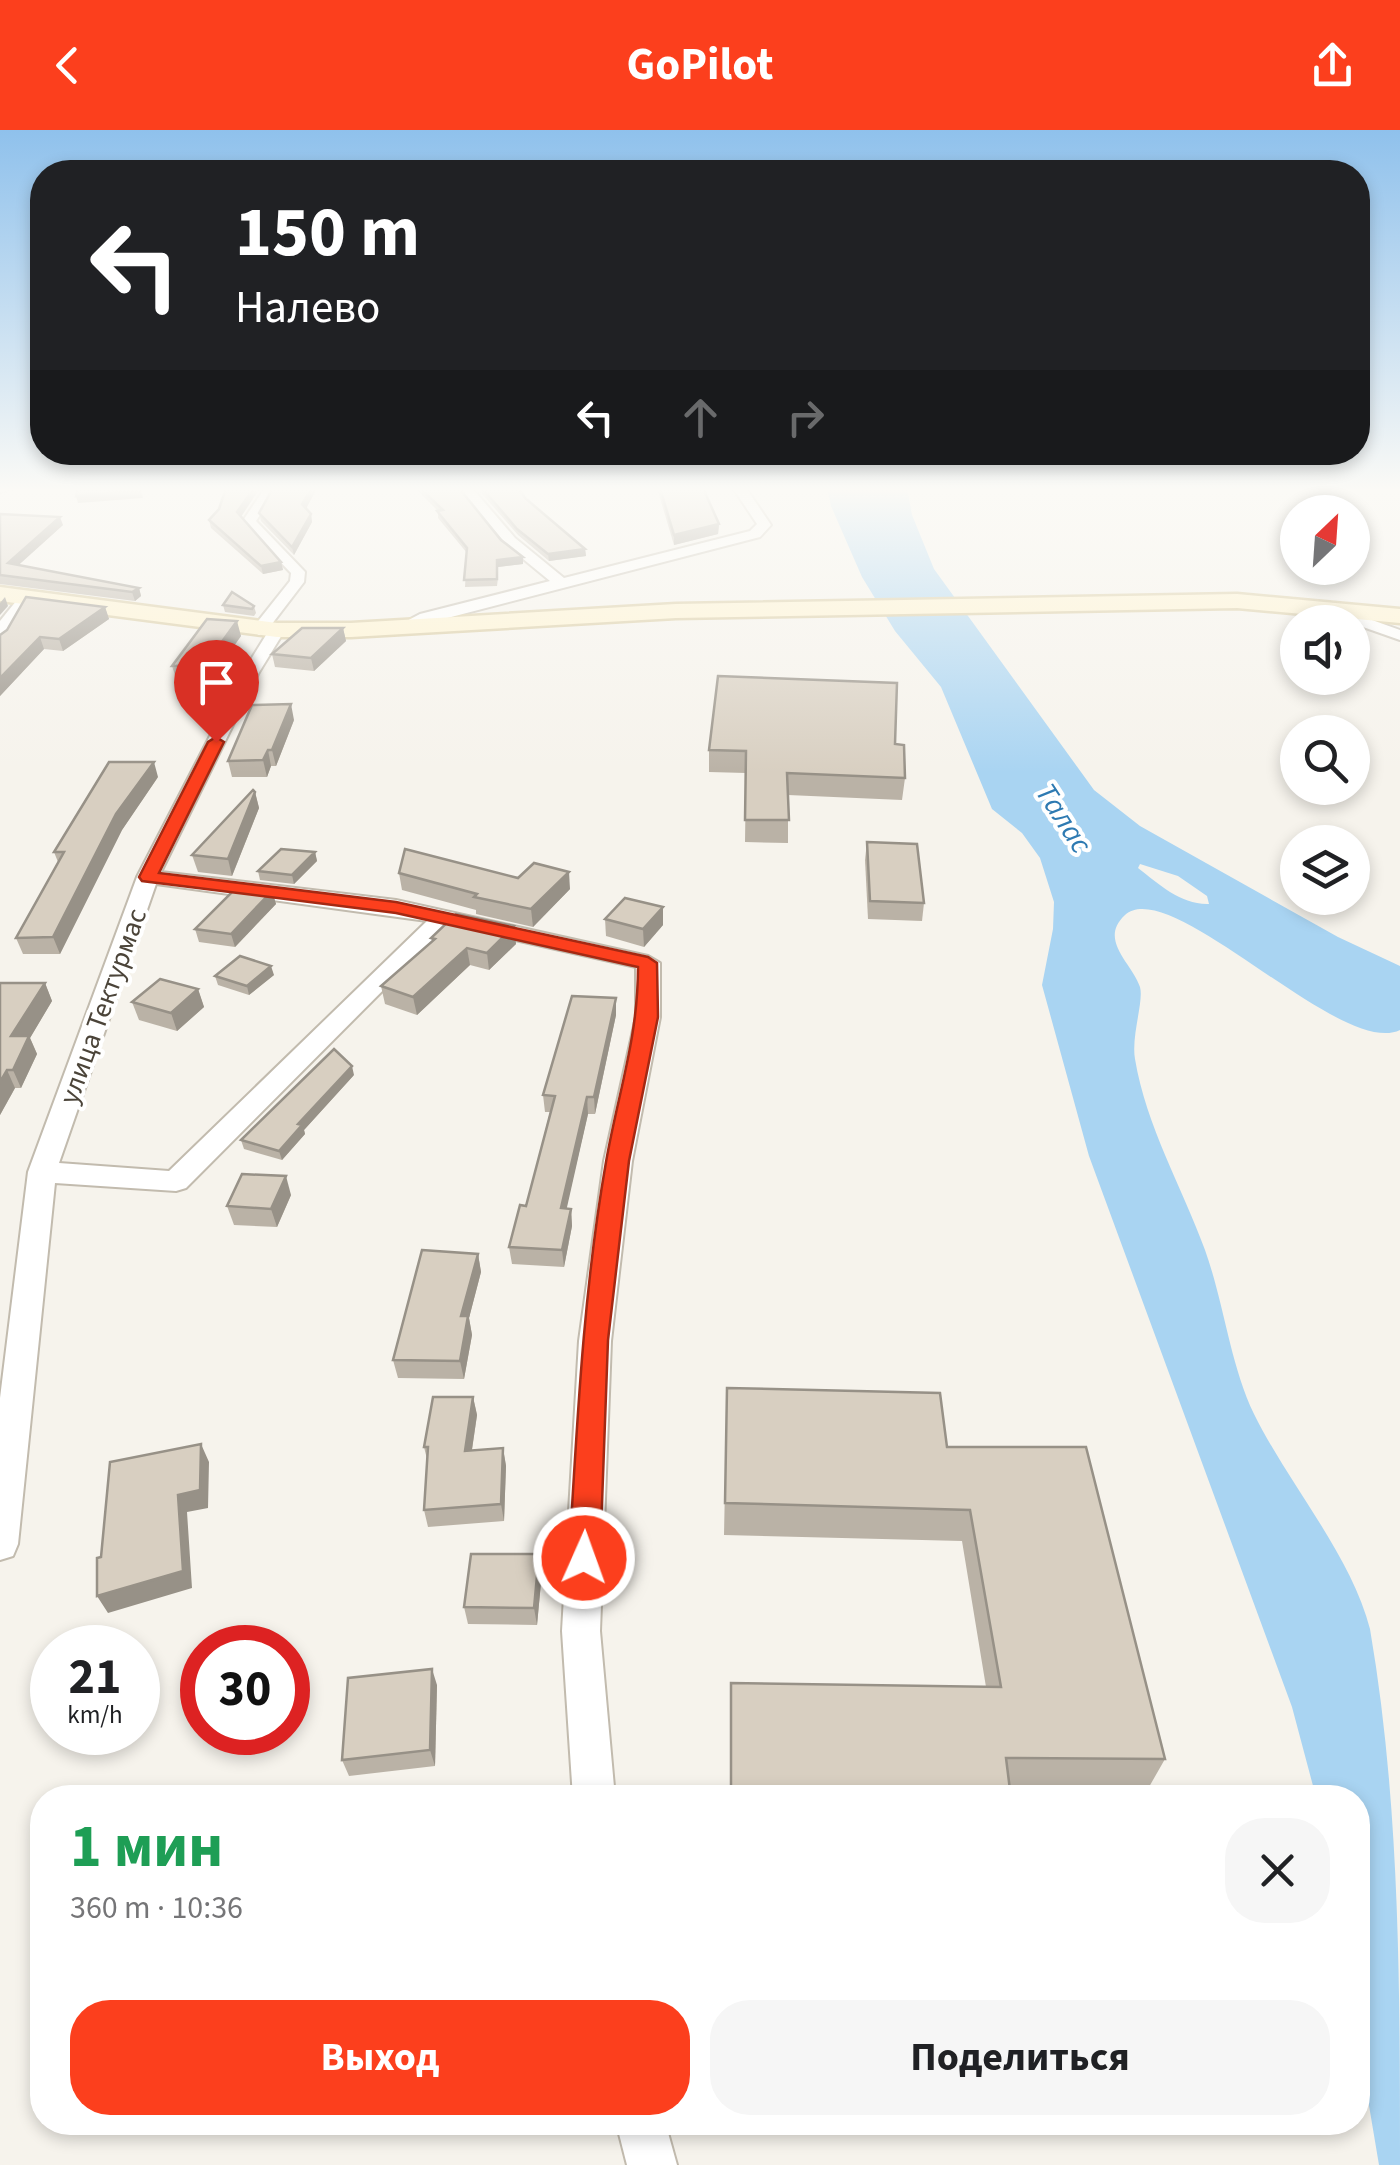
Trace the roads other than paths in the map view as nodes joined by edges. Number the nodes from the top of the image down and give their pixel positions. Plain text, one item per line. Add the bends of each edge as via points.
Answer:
1 (296, 583) edge
2 (556, 583) edge
3 (0, 594) edge
4 (26, 598) junction
5 (1285, 605) edge
6 (1370, 613) edge
7 (1400, 616) edge
8 (1370, 624) edge
9 (407, 627) junction
10 (268, 630) junction
11 (0, 631) edge
12 (1400, 634) edge
13 (148, 877) junction
14 (445, 916) junction
15 (42, 1172) junction
16 (0, 1544) edge
17 (593, 1785) edge
18 (644, 2135) edge
19 (652, 2165) edge

1 - 10 street, улица Тектурмас
2 - 9 street
3 - 4 street
4 - 10 street
4 - 11 street
5 - 9 street via 825,607
6 - 7 street
8 - 12 street
9 - 10 street
10 - 13 street, улица Тектурмас
13 - 14 street
13 - 15 street, улица Тектурмас
14 - 15 street via 176,1181
14 - 17 street via 648,963 648,1017 618,1161 595,1340 581,1631
15 - 16 street, улица Тектурмас
18 - 19 street

